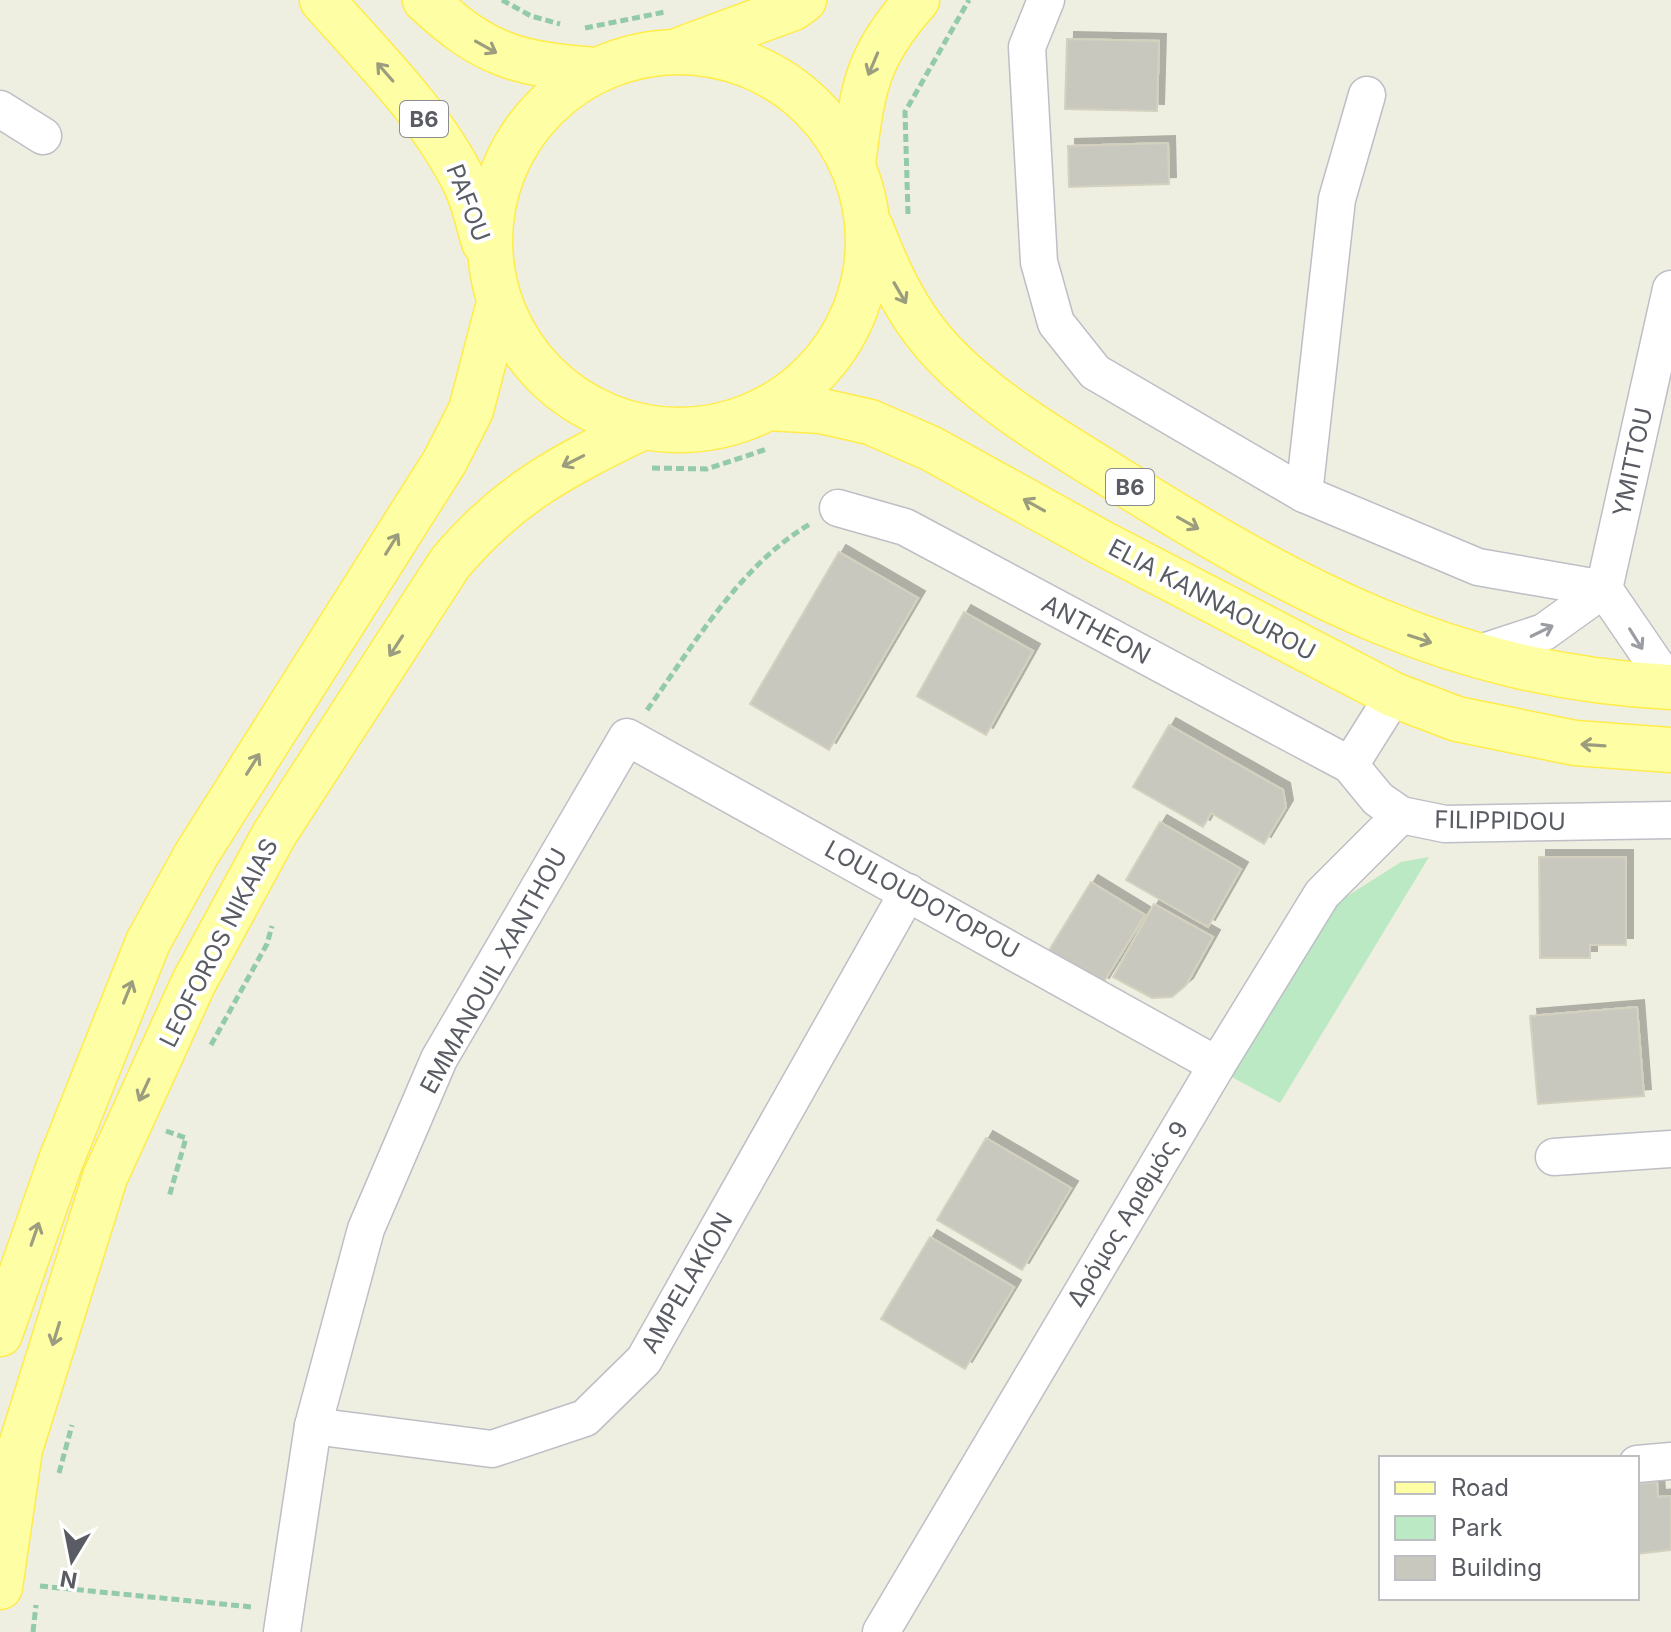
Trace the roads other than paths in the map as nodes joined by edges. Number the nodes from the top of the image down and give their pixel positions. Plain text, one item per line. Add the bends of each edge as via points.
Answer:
1 (322, 0) edge
2 (425, 0) edge
3 (804, 0) edge
4 (917, 0) edge
5 (1046, 0) edge
6 (678, 31) junction
7 (595, 70) junction
8 (1367, 95) dead end
9 (0, 109) edge
10 (43, 136) dead end
11 (853, 163) junction
12 (869, 222) junction
13 (490, 259) junction
14 (1671, 289) edge
15 (499, 303) junction
16 (772, 427) junction
17 (646, 448) junction
18 (1304, 494) junction
19 (838, 508) road end
20 (1604, 589) junction
21 (1471, 656) junction
22 (1671, 687) edge
23 (1394, 695) junction
24 (627, 737) joint
25 (1671, 750) edge
26 (1350, 765) junction
27 (1401, 815) junction
28 (1671, 820) edge
29 (908, 892) junction
30 (1217, 1065) junction
31 (1671, 1149) edge
32 (1554, 1157) dead end
33 (0, 1334) edge
34 (313, 1426) junction
35 (1671, 1461) edge
36 (1639, 1464) edge
37 (20, 1586) edge
38 (284, 1621) edge
39 (881, 1632) edge

13 -> 1 main road, PAFOU / B6 via 467,187 448,152 411,101
2 -> 7 main road, B6 via 460,32 503,56
3 - 6 main road via 793,8
4 -> 11 main road via 870,65
5 - 18 street via 1027,47 1039,262 1056,323 1095,372
6 - 7 main road, B6 via 635,57
6 - 11 main road, B6 via 781,81 823,117
7 - 13 main road, B6 via 557,95 525,129 510,156 491,213
8 - 18 street via 1337,199
9 - 10 street
11 - 12 main road, B6
12 - 16 main road, B6 via 861,296 845,331
12 -> 21 main road, B6 via 890,274 935,344 1045,432 1173,514 1314,593 1407,635
13 - 15 main road, B6
14 - 20 street, YMITTOU
15 - 17 main road, B6 via 522,348 554,384
33 -> 15 main road via 60,1163 148,942 196,855 445,461 471,410
16 - 17 main road, B6 via 708,428
23 -> 16 main road, ELIA KANNAOUROU / B6 via 930,448 870,422 821,411
17 -> 37 main road, LEOFOROS NIKAIAS via 555,471 479,529 450,563 275,833 194,982 105,1177 20,1449
18 - 20 street via 1478,567
19 - 26 street, ANTHEON via 905,527
21 -> 20 street via 1544,632
20 -> 22 street
21 - 22 main road, B6 via 1600,683
25 -> 23 main road, ELIA KANNAOUROU / B6 via 1546,737 1457,719
23 - 26 street
24 - 29 street, LOULOUDOTOPOU
24 - 34 street, EMMANOUIL XANTHOU via 439,1059 366,1229
26 - 27 street, FILIPPIDOU via 1378,799
27 - 28 street, FILIPPIDOU via 1445,824
27 - 30 street, Δρόμος Αριθμός 9 via 1322,894
29 - 30 street, LOULOUDOTOPOU
29 - 34 street, AMPELAKION via 644,1360 585,1418 492,1449
30 - 39 street, Δρόμος Αριθμός 9
31 - 32 street
34 - 38 street, EMMANOUIL XANTHOU
35 - 36 street

